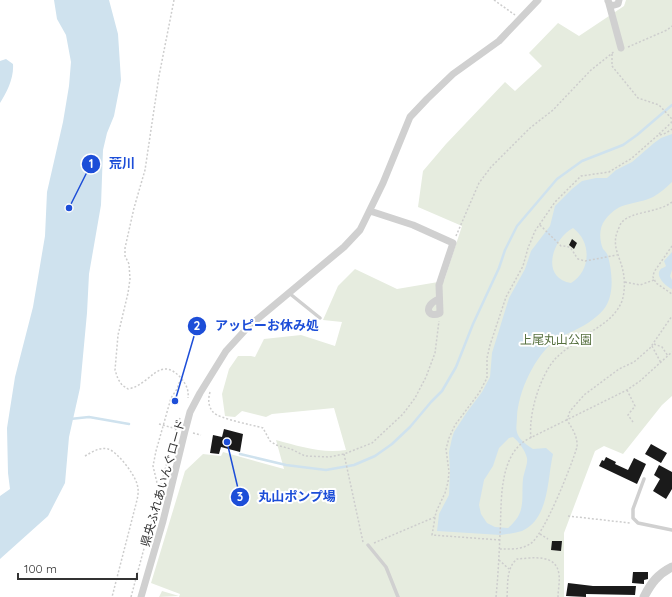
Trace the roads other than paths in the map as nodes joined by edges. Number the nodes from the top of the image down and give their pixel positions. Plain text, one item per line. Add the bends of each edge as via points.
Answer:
1 (538, 0) edge
2 (619, 0) edge
3 (608, 1) edge
4 (621, 48) road end
5 (370, 210) junction
6 (289, 292) junction
7 (439, 299) junction
8 (320, 318) dead end
9 (644, 479) dead end
10 (672, 530) edge
11 (368, 545) road end
12 (672, 567) edge
13 (141, 597) edge
14 (398, 597) edge
15 (644, 597) edge

1 - 5 street via 498,41 454,74 410,117
2 - 3 street via 615,6 611,6
3 - 4 street
5 - 6 street via 360,230
5 - 7 street via 453,243 439,285
6 - 8 lane
6 - 13 street via 248,327 226,351 190,412
7 - 7 street via 433,301 428,308 432,315 440,313
9 - 10 lane via 633,509 633,518 643,525
11 - 14 lane via 386,567
12 - 15 street via 650,585

